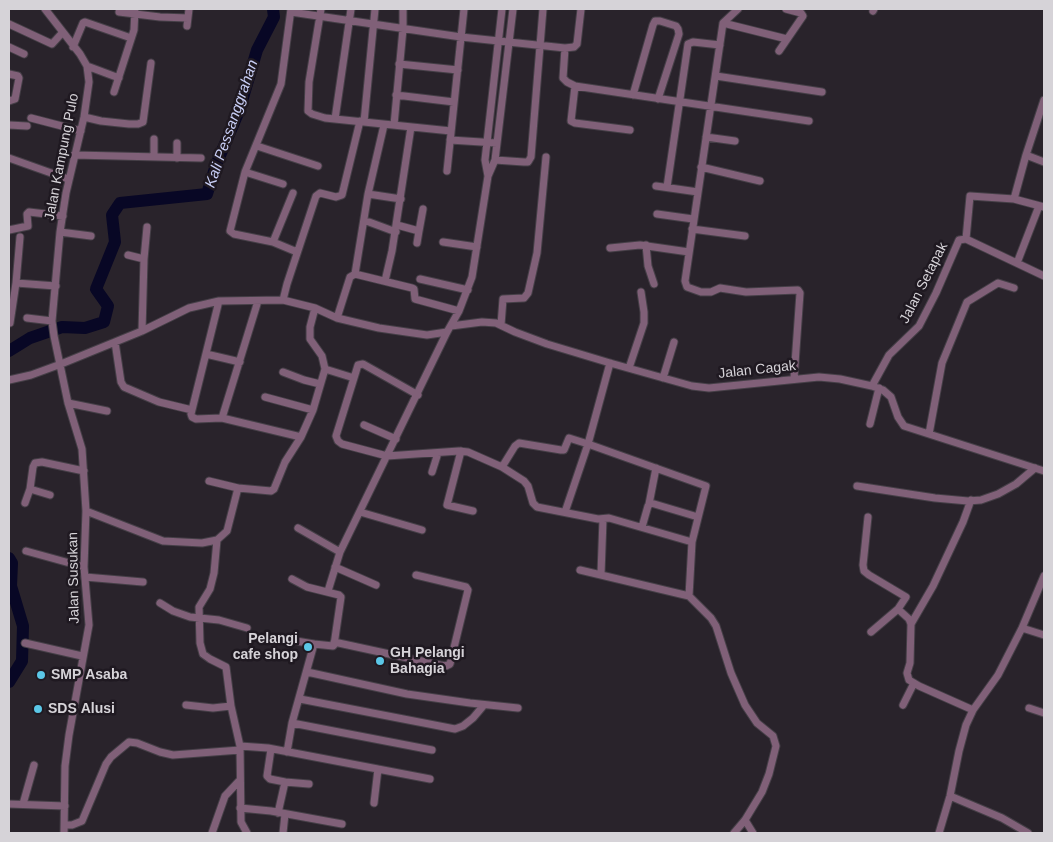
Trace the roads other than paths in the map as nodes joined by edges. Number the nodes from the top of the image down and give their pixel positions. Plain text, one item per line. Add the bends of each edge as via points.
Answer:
1 (45, 9) edge
2 (189, 9) edge
3 (351, 9) edge
4 (374, 9) edge
5 (403, 9) edge
6 (464, 9) edge
7 (502, 9) edge
8 (513, 9) edge
9 (543, 9) edge
10 (581, 9) edge
11 (738, 9) edge
12 (786, 9) edge
13 (291, 10) edge
14 (135, 11) edge
15 (119, 12) dead end
16 (320, 12) edge
17 (188, 18) junction
18 (349, 19) junction
19 (723, 22) junction
20 (9, 24) edge
21 (374, 25) junction
22 (187, 26) dead end
23 (403, 29) junction
24 (63, 32) junction
25 (462, 37) junction
26 (131, 38) junction
27 (787, 39) junction
28 (498, 40) junction
29 (509, 41) junction
30 (539, 45) junction
31 (720, 45) junction
32 (9, 47) edge
33 (73, 47) junction
34 (565, 48) junction
35 (779, 51) dead end
36 (24, 54) dead end
37 (151, 63) dead end
38 (399, 64) junction
39 (87, 66) junction
40 (458, 70) junction
41 (9, 74) edge
42 (716, 76) junction
43 (119, 78) junction
44 (576, 86) junction
45 (114, 92) dead end
46 (822, 92) dead end
47 (396, 95) junction
48 (634, 95) junction
49 (658, 98) junction
50 (1044, 100) edge
51 (9, 101) edge
52 (454, 102) junction
53 (680, 102) junction
54 (711, 106) junction
55 (84, 117) junction
56 (31, 118) dead end
57 (335, 119) junction
58 (809, 121) dead end
59 (362, 122) junction
60 (384, 124) junction
61 (394, 124) junction
62 (9, 125) edge
63 (27, 126) dead end
64 (411, 127) junction
65 (451, 130) junction
66 (630, 130) dead end
67 (81, 132) junction
68 (706, 137) junction
69 (154, 139) dead end
70 (450, 140) junction
71 (735, 141) dead end
72 (486, 142) junction
73 (177, 143) dead end
74 (497, 143) junction
75 (257, 146) junction
76 (74, 155) junction
77 (1026, 155) junction
78 (154, 157) junction
79 (546, 157) dead end
80 (9, 158) edge
81 (177, 158) junction
82 (201, 158) dead end
83 (495, 160) junction
84 (1044, 162) edge
85 (318, 166) dead end
86 (701, 167) junction
87 (447, 171) dead end
88 (245, 172) junction
89 (488, 176) junction
90 (68, 179) junction
91 (760, 181) dead end
92 (284, 184) dead end
93 (656, 186) dead end
94 (667, 187) junction
95 (698, 192) junction
96 (293, 193) dead end
97 (368, 194) junction
98 (401, 199) junction
99 (1014, 199) junction
100 (1042, 207) edge
101 (423, 209) dead end
102 (657, 214) dead end
103 (63, 216) junction
104 (694, 219) junction
105 (370, 222) dead end
106 (148, 227) dead end
107 (692, 228) junction
108 (396, 229) junction
109 (9, 230) edge
110 (419, 230) junction
111 (60, 232) junction
112 (91, 236) dead end
113 (745, 236) dead end
114 (20, 237) dead end
115 (966, 239) junction
116 (273, 242) junction
117 (443, 242) dead end
118 (417, 243) dead end
119 (646, 245) junction
120 (477, 247) junction
121 (610, 248) dead end
122 (297, 252) junction
123 (688, 252) junction
124 (128, 255) dead end
125 (144, 259) junction
126 (1018, 263) junction
127 (355, 274) junction
128 (1044, 276) edge
129 (420, 279) dead end
130 (385, 281) junction
131 (16, 283) junction
132 (654, 284) dead end
133 (56, 286) junction
134 (1014, 288) dead end
135 (468, 290) junction
136 (641, 292) dead end
137 (283, 300) junction
138 (220, 301) junction
139 (258, 301) junction
140 (315, 308) junction
141 (459, 311) junction
142 (26, 318) dead end
143 (336, 318) junction
144 (10, 323) edge
145 (52, 323) junction
146 (501, 325) junction
147 (449, 329) junction
148 (142, 331) junction
149 (115, 342) junction
150 (674, 342) dead end
151 (206, 354) junction
152 (240, 362) junction
153 (61, 364) junction
154 (610, 364) junction
155 (629, 368) junction
156 (325, 369) junction
157 (283, 372) dead end
158 (354, 378) junction
159 (663, 378) junction
160 (794, 378) junction
161 (9, 380) edge
162 (320, 384) junction
163 (875, 387) junction
164 (418, 395) junction
165 (265, 397) dead end
166 (68, 403) junction
167 (192, 410) junction
168 (312, 410) junction
169 (107, 411) dead end
170 (222, 418) junction
171 (870, 424) dead end
172 (364, 425) dead end
173 (929, 434) junction
174 (301, 437) junction
175 (396, 438) junction
176 (588, 444) junction
177 (461, 451) junction
178 (438, 453) junction
179 (387, 456) junction
180 (502, 467) junction
181 (656, 468) junction
182 (1034, 468) junction
183 (84, 471) junction
184 (1044, 471) edge
185 (432, 472) dead end
186 (209, 480) dead end
187 (857, 486) dead end
188 (238, 488) junction
189 (30, 489) junction
190 (50, 495) dead end
191 (972, 500) junction
192 (25, 503) dead end
193 (649, 504) junction
194 (86, 511) junction
195 (473, 511) dead end
196 (360, 512) junction
197 (565, 512) junction
198 (698, 517) junction
199 (868, 517) dead end
200 (603, 519) junction
201 (642, 527) junction
202 (298, 528) dead end
203 (422, 530) dead end
204 (217, 540) junction
205 (692, 542) junction
206 (26, 552) dead end
207 (340, 552) junction
208 (84, 567) junction
209 (335, 567) junction
210 (580, 570) dead end
211 (601, 574) junction
212 (416, 575) dead end
213 (1044, 576) edge
214 (85, 577) junction
215 (292, 579) dead end
216 (142, 582) dead end
217 (376, 585) dead end
218 (328, 591) junction
219 (689, 596) junction
220 (160, 603) dead end
221 (898, 609) junction
222 (200, 618) junction
223 (911, 624) junction
224 (247, 628) dead end
225 (1022, 628) junction
226 (871, 632) dead end
227 (1044, 635) edge
228 (290, 640) dead end
229 (334, 642) junction
230 (25, 643) dead end
231 (314, 644) junction
232 (82, 656) junction
233 (307, 672) junction
234 (914, 683) junction
235 (300, 699) junction
236 (186, 705) dead end
237 (484, 705) junction
238 (903, 705) dead end
239 (231, 706) junction
240 (518, 708) dead end
241 (1030, 708) dead end
242 (973, 710) junction
243 (1044, 713) edge
244 (292, 724) junction
245 (240, 748) junction
246 (271, 749) junction
247 (432, 750) dead end
248 (287, 752) junction
249 (34, 765) dead end
250 (378, 769) junction
251 (240, 780) junction
252 (430, 780) dead end
253 (285, 782) junction
254 (309, 784) dead end
255 (950, 796) junction
256 (374, 803) dead end
257 (9, 804) edge
258 (23, 804) junction
259 (65, 806) junction
260 (240, 808) junction
261 (282, 813) junction
262 (745, 820) junction
263 (65, 824) junction
264 (342, 824) dead end
265 (64, 833) edge
266 (212, 833) edge
267 (247, 833) edge
268 (283, 833) edge
269 (734, 833) edge
270 (753, 833) edge
271 (939, 833) edge
272 (1028, 833) edge

1 - 24 street
2 - 17 street
3 - 18 street
4 - 21 street
5 - 23 street
6 - 25 street
7 - 28 street
8 - 29 street
9 - 30 street
10 - 34 street via 578,44
11 - 19 street
12 - 27 street via 803,15
13 - 16 street
13 - 75 street via 281,84
14 - 15 street
14 - 17 street via 160,17
14 - 26 street
16 - 18 street
16 - 57 street via 307,107 312,114
17 - 22 street
18 - 21 street
18 - 57 street
19 - 27 street
19 - 31 street
20 - 24 street via 52,44
21 - 23 street
21 - 59 street
23 - 25 street
23 - 38 street
24 - 33 street
25 - 28 street
25 - 40 street
26 - 33 street via 85,22
26 - 43 street
27 - 35 street
28 - 29 street
28 - 72 street
29 - 30 street
29 - 74 street
30 - 34 street
30 - 83 street via 532,158 528,162
31 - 42 street
31 - 53 street via 688,44
32 - 36 street
33 - 39 street
34 - 44 street via 563,78
37 - 55 street via 143,122 129,124
38 - 40 street
38 - 47 street
39 - 43 street
39 - 55 street, Jalan Kampung Pulo via 89,82
40 - 52 street
41 - 51 street via 20,78 15,99
42 - 46 street
42 - 54 street
43 - 45 street
44 - 48 street
44 - 66 street via 571,121
47 - 52 street
47 - 61 street
48 - 49 street
48 - 49 street via 654,23 660,21 676,26 679,34
49 - 53 street
50 - 77 street
52 - 65 street
53 - 54 street
53 - 94 street
54 - 58 street
54 - 68 street
55 - 67 street, Jalan Kampung Pulo
56 - 67 street
57 - 59 street
59 - 60 street
59 - 122 street via 342,195 318,194
60 - 61 street
60 - 97 street
61 - 64 street
62 - 63 street
64 - 65 street
64 - 98 street
65 - 70 street
67 - 76 street, Jalan Kampung Pulo
68 - 71 street
68 - 86 street
69 - 78 street
70 - 72 street
70 - 87 street
72 - 74 street
72 - 89 street
73 - 81 street
74 - 83 street
75 - 85 street
75 - 88 street
76 - 78 street
76 - 90 street, Jalan Kampung Pulo
77 - 84 street
77 - 99 street
78 - 81 street
79 - 146 street via 537,253 528,293 524,298 503,300
80 - 90 street
81 - 82 street
83 - 89 street
86 - 91 street
86 - 95 street
88 - 92 street
88 - 116 street via 230,233
89 - 120 street
90 - 103 street, Jalan Kampung Pulo
93 - 94 street
94 - 95 street
95 - 104 street
96 - 116 street
97 - 98 street
97 - 127 street
98 - 108 street
99 - 100 street
99 - 115 street via 970,196
100 - 126 street
101 - 110 street
102 - 104 street
103 - 109 street via 29,212 28,226
103 - 111 street, Jalan Kampung Pulo
104 - 107 street
105 - 108 street
106 - 125 street
107 - 113 street
107 - 123 street
108 - 110 street
108 - 130 street
110 - 118 street
111 - 112 street
111 - 133 street, Jalan Kampung Pulo
114 - 131 street
115 - 126 street, Jalan Setapak
115 - 163 street, Jalan Setapak via 960,240 919,326 889,355
116 - 122 street
117 - 120 street
119 - 121 street
119 - 123 street
119 - 132 street
120 - 135 street
122 - 137 street
123 - 160 street via 684,280 690,289 707,293 720,288 746,292 798,290
124 - 125 street
125 - 148 street
126 - 128 street, Jalan Setapak
127 - 130 street
127 - 143 street via 350,277
129 - 135 street
130 - 141 street via 414,289 414,297 424,302
131 - 133 street
131 - 144 street
133 - 145 street, Jalan Kampung Pulo
134 - 173 street via 998,283 967,302 942,363
135 - 141 street
136 - 155 street via 644,323
137 - 139 street, Jalan Cagak
137 - 140 street, Jalan Cagak
138 - 139 street, Jalan Cagak
138 - 148 street, Jalan Cagak via 189,308
138 - 151 street
139 - 152 street
140 - 143 street, Jalan Cagak
140 - 156 street via 310,339 322,356
141 - 147 street
142 - 145 street
143 - 147 street, Jalan Cagak via 417,335
145 - 153 street, Jalan Susukan
146 - 147 street, Jalan Cagak via 482,322
146 - 154 street, Jalan Cagak
147 - 164 street
148 - 149 street, Jalan Cagak
149 - 153 street, Jalan Cagak
149 - 167 street via 124,388 159,402
150 - 159 street
151 - 152 street
151 - 167 street
152 - 170 street
153 - 161 street, Jalan Cagak
153 - 166 street, Jalan Susukan
154 - 155 street, Jalan Cagak
154 - 176 street
155 - 159 street, Jalan Cagak
156 - 158 street
156 - 162 street
157 - 162 street
158 - 164 street via 358,366 363,364
158 - 179 street via 336,436 338,441
159 - 160 street, Jalan Cagak via 709,388
160 - 163 street, Jalan Cagak via 830,377
162 - 168 street
163 - 171 street
163 - 173 street via 893,398 902,424
164 - 175 street
165 - 168 street
166 - 169 street
166 - 183 street, Jalan Susukan via 82,449
167 - 170 street via 193,418
168 - 174 street
170 - 174 street
172 - 175 street
173 - 182 street
174 - 188 street via 285,462 274,490
175 - 179 street
176 - 180 street via 570,438 561,450 518,443
176 - 181 street
176 - 197 street
177 - 178 street
177 - 180 street
177 - 195 street via 448,505
178 - 179 street
178 - 185 street
179 - 196 street
180 - 197 street via 526,484 534,505
181 - 193 street
181 - 198 street via 706,486
182 - 184 street
182 - 191 street via 998,494
183 - 189 street via 38,462 33,467
183 - 194 street, Jalan Susukan
186 - 188 street
187 - 191 street
188 - 204 street via 227,531
189 - 190 street
189 - 192 street
191 - 223 street via 933,586
193 - 198 street via 654,502
193 - 201 street
194 - 204 street via 163,541 202,543
194 - 208 street, Jalan Susukan
196 - 203 street
196 - 207 street
197 - 200 street
198 - 205 street
199 - 221 street via 864,571 905,596
200 - 201 street
200 - 211 street
201 - 205 street
202 - 207 street
204 - 222 street via 211,585 200,604
205 - 219 street
206 - 208 street
207 - 209 street
208 - 214 street, Jalan Susukan
209 - 217 street
209 - 218 street
210 - 211 street
211 - 219 street
212 - 229 street via 468,590 450,664 440,665
213 - 225 street
214 - 216 street
214 - 232 street, Jalan Susukan via 89,618
215 - 218 street via 307,587
218 - 229 street via 341,597
219 - 262 street via 716,626 745,705 757,723 776,741 776,751 762,792
220 - 222 street via 173,611
221 - 223 street
221 - 226 street
222 - 224 street
222 - 239 street via 203,654 226,666
223 - 234 street via 907,673
225 - 227 street
225 - 242 street via 998,675
228 - 231 street
229 - 231 street via 333,646
230 - 232 street
231 - 233 street
232 - 259 street, Jalan Susukan via 65,766
233 - 235 street
233 - 237 street via 407,694
234 - 238 street
234 - 242 street
235 - 237 street via 455,728 463,726
235 - 244 street
236 - 239 street
237 - 240 street
239 - 245 street
241 - 243 street
242 - 255 street via 962,738
244 - 247 street
244 - 248 street
245 - 246 street
245 - 251 street
245 - 263 street via 173,755 129,742 106,764 82,821
246 - 248 street
246 - 253 street via 267,776
248 - 250 street
249 - 258 street
250 - 252 street
250 - 256 street
251 - 260 street
251 - 266 street via 225,796
253 - 254 street
253 - 261 street
255 - 271 street
255 - 272 street
257 - 258 street
258 - 259 street
259 - 263 street, Jalan Susukan
260 - 261 street
260 - 267 street via 241,822
261 - 264 street
261 - 268 street
262 - 269 street
262 - 270 street
263 - 265 street, Jalan Susukan

